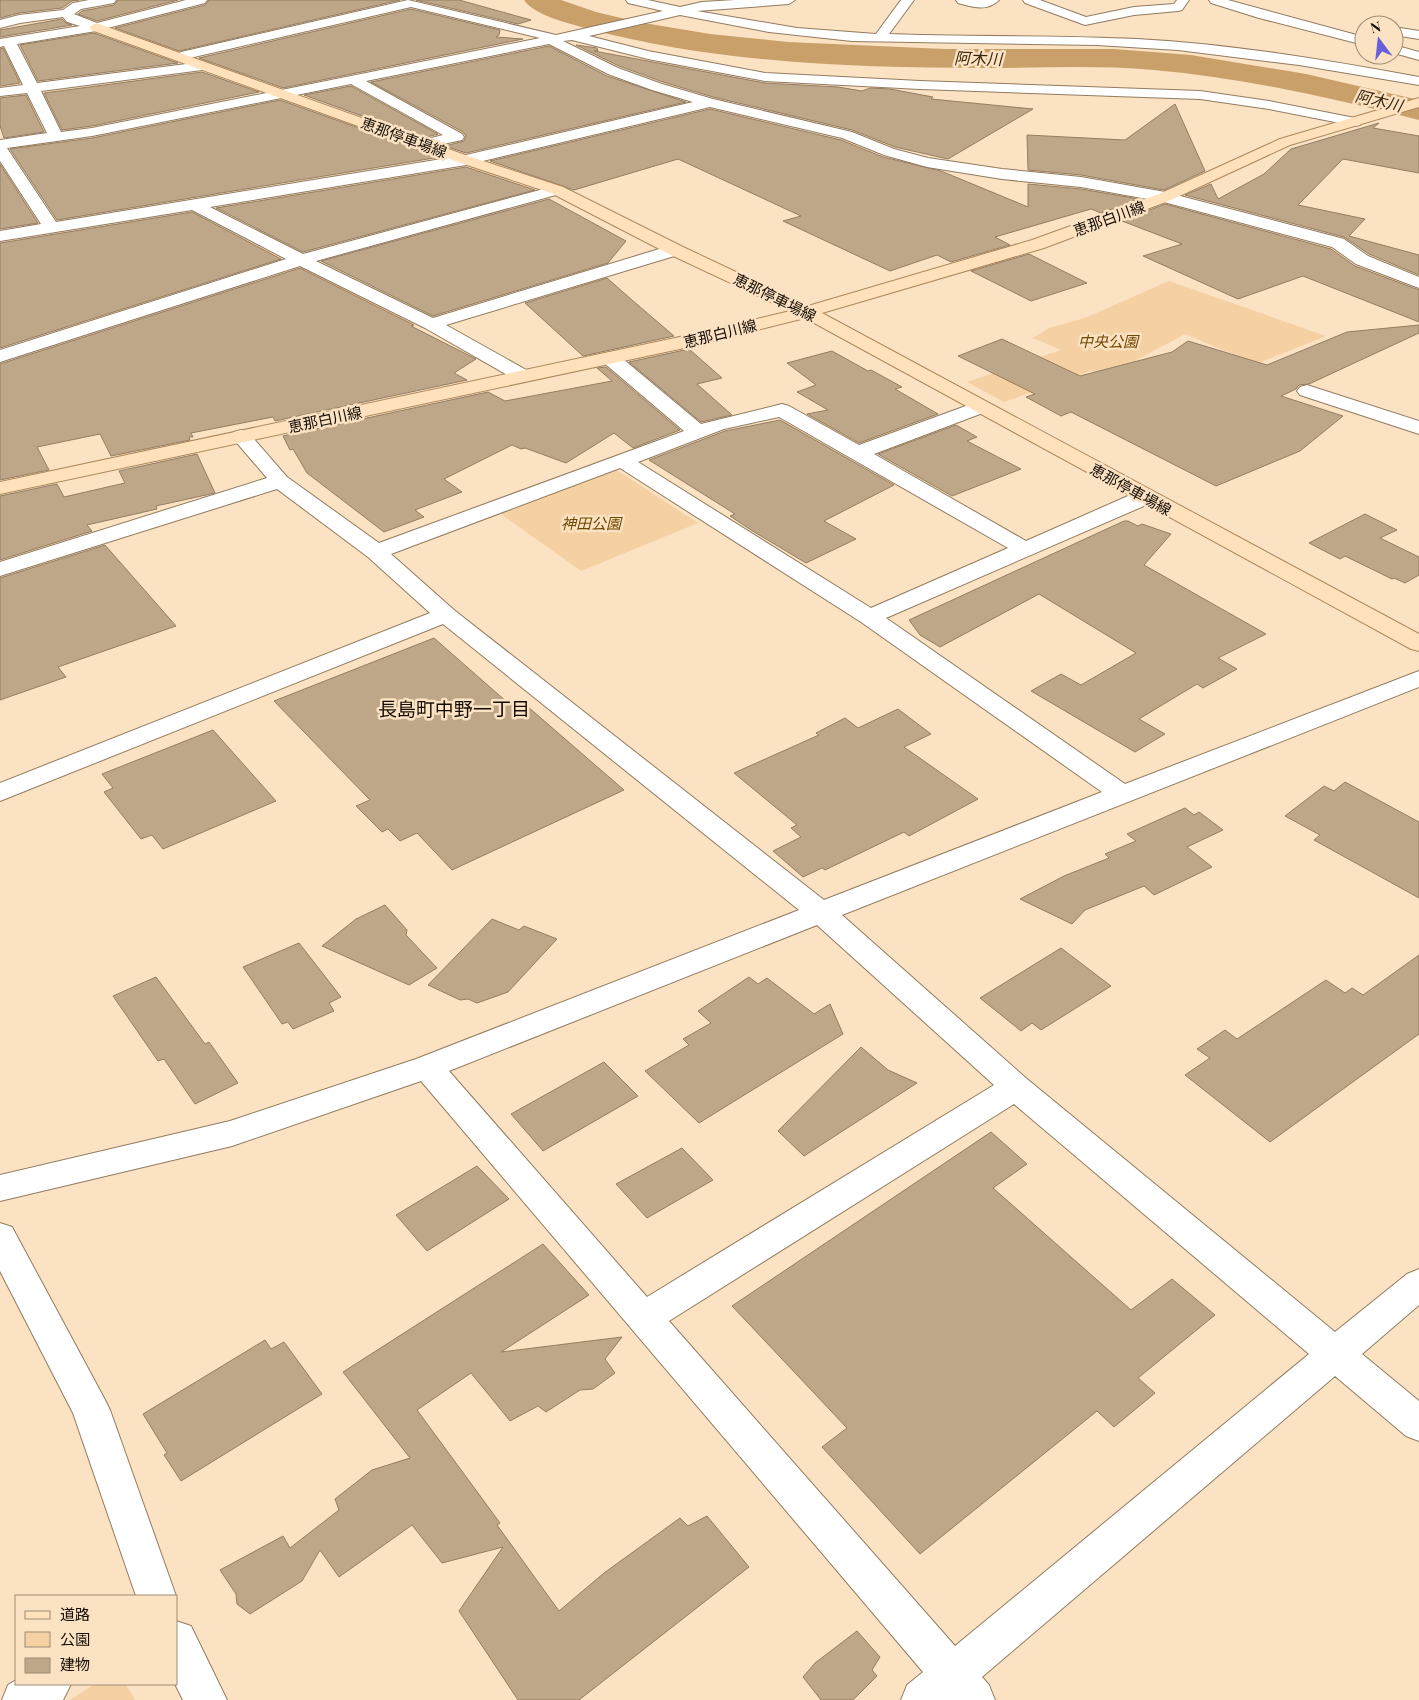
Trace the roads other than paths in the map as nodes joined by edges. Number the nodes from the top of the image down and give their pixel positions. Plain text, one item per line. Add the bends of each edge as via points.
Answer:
1 (110, 0) edge
2 (201, 0) edge
3 (632, 0) edge
4 (789, 0) edge
5 (906, 0) edge
6 (962, 0) edge
7 (993, 0) edge
8 (1029, 0) edge
9 (1183, 0) edge
10 (1215, 0) edge
11 (410, 1) edge
12 (700, 3) edge
13 (357, 4) dead end
14 (682, 10) junction
15 (374, 11) junction
16 (69, 16) junction
17 (1085, 21) junction
18 (0, 24) edge
19 (96, 27) junction
20 (1404, 33) edge
21 (574, 35) junction
22 (1419, 35) edge
23 (880, 38) junction
24 (1354, 39) edge
25 (3, 40) edge
26 (550, 40) junction
27 (1082, 42) junction
28 (1404, 52) edge
29 (181, 56) junction
30 (1419, 56) edge
31 (202, 66) junction
32 (765, 77) junction
33 (352, 79) junction
34 (1419, 81) edge
35 (32, 88) junction
36 (0, 92) edge
37 (281, 93) junction
38 (709, 102) junction
39 (1419, 102) edge
40 (1356, 122) junction
41 (57, 138) junction
42 (0, 144) edge
43 (424, 144) junction
44 (0, 149) edge
45 (466, 160) junction
46 (557, 190) junction
47 (1165, 197) junction
48 (195, 204) junction
49 (52, 228) junction
50 (0, 236) edge
51 (675, 250) junction
52 (301, 260) junction
53 (1419, 283) edge
54 (807, 312) junction
55 (431, 324) junction
56 (0, 356) edge
57 (610, 358) junction
58 (523, 376) junction
59 (1307, 391) dead end
60 (981, 407) junction
61 (1419, 428) edge
62 (698, 432) junction
63 (241, 436) junction
64 (857, 453) junction
65 (621, 460) junction
66 (280, 481) junction
67 (0, 488) edge
68 (1145, 497) junction
69 (1025, 549) junction
70 (376, 552) junction
71 (0, 569) edge
72 (446, 615) junction
73 (869, 617) junction
74 (1419, 644) edge
75 (1419, 678) edge
76 (0, 793) edge
77 (1122, 794) junction
78 (822, 913) junction
79 (428, 1067) junction
80 (1016, 1087) junction
81 (0, 1188) edge
82 (0, 1237) edge
83 (1419, 1284) edge
84 (643, 1318) junction
85 (1336, 1354) junction
86 (1419, 1424) edge
87 (156, 1595) edge
88 (178, 1645) edge
89 (48, 1685) edge
90 (949, 1691) edge
91 (23, 1700) edge
92 (206, 1700) edge

1 - 16 street via 78,6
2 - 19 street
3 - 14 street
4 - 12 street
5 - 23 street via 908,2
6 - 7 street via 980,5
8 - 17 street
9 - 17 street via 1178,7 1134,11
10 - 24 street
11 - 15 street
11 - 26 street via 551,37
12 - 14 street
13 - 15 street
14 - 21 street
14 - 23 street via 794,31
15 - 29 street
16 - 18 street via 19,19
16 - 19 street
16 - 25 street
17 - 27 street
19 - 25 street
19 - 29 main road, 恵那停車場線
20 - 22 street
21 - 26 street
21 - 32 street via 648,55
23 - 27 street
25 - 35 street
26 - 33 street
26 - 38 street via 613,71
27 - 34 street via 1188,48 1360,70
28 - 30 street
29 - 31 main road, 恵那停車場線
31 - 35 street
31 - 37 main road, 恵那停車場線
32 - 38 street
32 - 40 street via 1200,95
33 - 37 street
33 - 43 street via 457,137
35 - 36 street
35 - 41 street
37 - 41 street
37 - 43 main road, 恵那停車場線
38 - 45 street
38 - 47 street via 847,135 889,152 927,162 1081,182
39 - 40 main road, 恵那白川線
40 - 47 main road, 恵那白川線 via 1285,142
41 - 42 street
43 - 45 main road, 恵那停車場線
44 - 49 street
45 - 46 main road, 恵那停車場線
45 - 48 street
46 - 51 main road, 恵那停車場線
46 - 52 street
47 - 53 street via 1338,243 1362,260
47 - 54 main road, 恵那白川線 via 1038,244
48 - 49 street
48 - 52 street
49 - 50 street
51 - 54 main road, 恵那停車場線
51 - 55 street
52 - 55 street
52 - 56 street
54 - 57 main road, 恵那白川線
54 - 60 main road, 恵那停車場線
55 - 58 street
57 - 58 main road, 恵那白川線
57 - 62 street
58 - 63 main road, 恵那白川線
59 - 61 street
60 - 64 street
60 - 68 main road, 恵那停車場線
62 - 64 street via 718,424 782,410
62 - 65 street
63 - 66 street
63 - 67 main road, 恵那白川線
64 - 69 street
65 - 70 street
65 - 73 street
66 - 70 street
66 - 71 street
68 - 69 street
68 - 74 main road, 恵那停車場線
69 - 73 street
70 - 72 street
72 - 76 street
72 - 78 street
73 - 77 street
75 - 77 street
77 - 78 street
78 - 79 street
78 - 80 street
79 - 81 street via 232,1133
79 - 84 street
80 - 84 street
80 - 85 street
82 - 87 street via 91,1410
83 - 85 street
84 - 90 street
85 - 86 street
85 - 90 street
88 - 92 street
89 - 91 street

